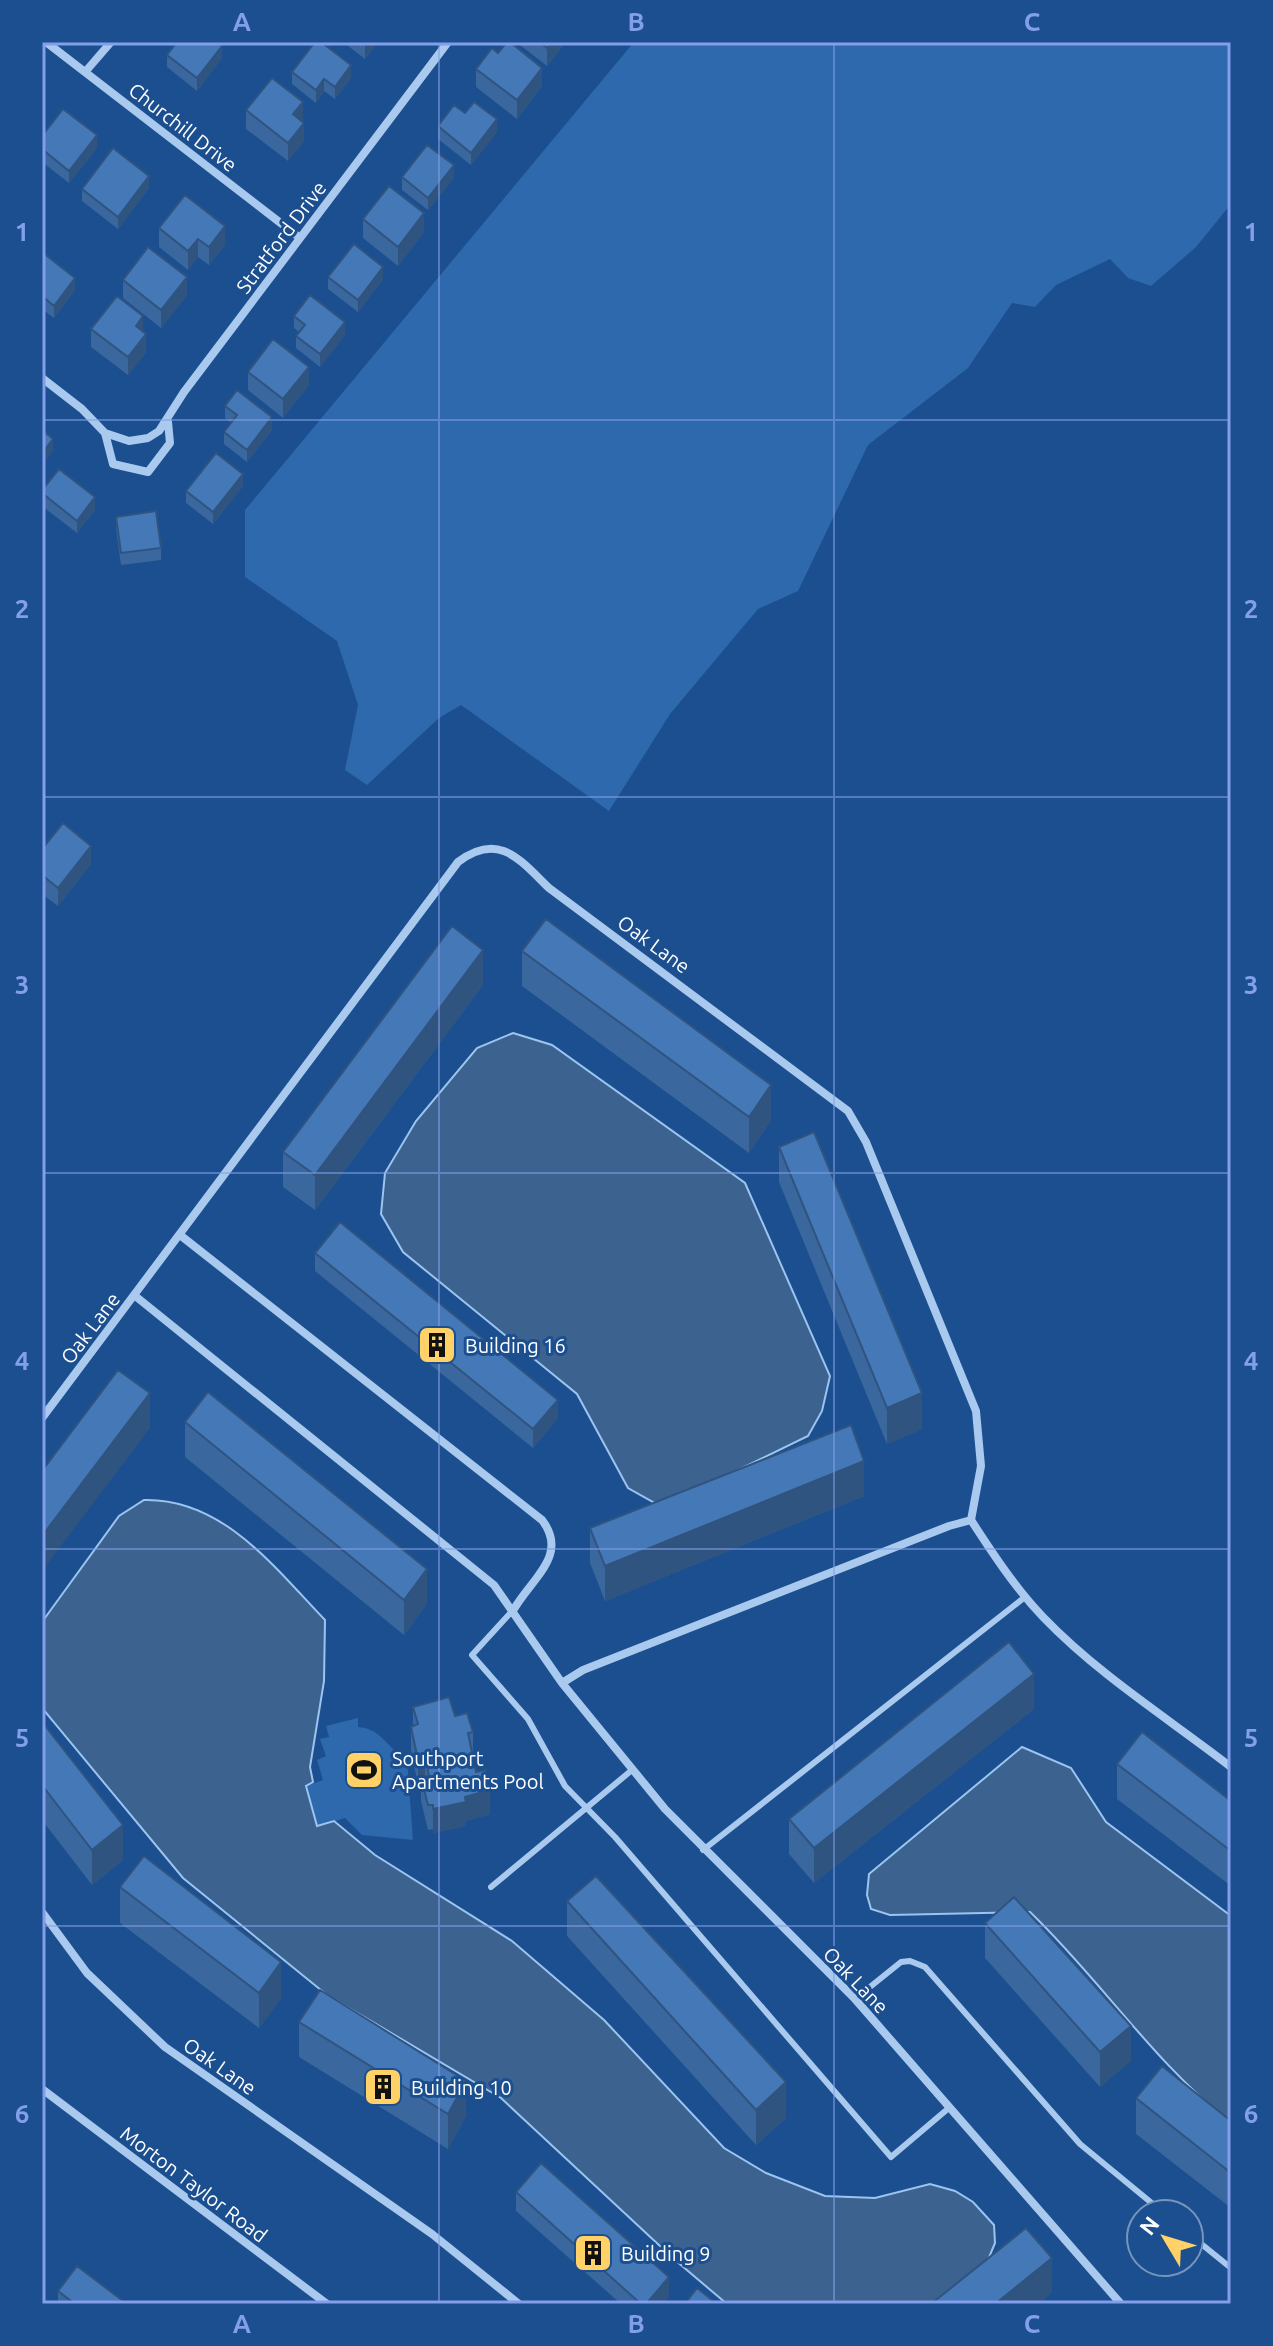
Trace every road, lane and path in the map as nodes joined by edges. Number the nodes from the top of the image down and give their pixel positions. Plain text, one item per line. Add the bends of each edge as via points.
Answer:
1 (46, 42) edge
2 (111, 42) edge
3 (448, 42) edge
4 (86, 71) junction
5 (300, 238) junction
6 (42, 378) edge
7 (168, 422) junction
8 (105, 433) junction
9 (180, 1235) junction
10 (134, 1295) junction
11 (42, 1418) edge
12 (971, 1520) junction
13 (1025, 1597) junction
14 (514, 1609) junction
15 (562, 1683) junction
16 (1231, 1767) edge
17 (632, 1770) junction
18 (586, 1808) junction
19 (703, 1850) junction
20 (491, 1887) dead end
21 (42, 1912) edge
22 (855, 1999) junction
23 (42, 2089) edge
24 (950, 2107) junction
25 (1146, 2198) edge
26 (1205, 2247) edge
27 (1231, 2268) edge
28 (327, 2304) edge
29 (519, 2304) edge
30 (1121, 2304) edge

1 - 4 street, Churchill Drive
2 - 4 street
3 - 5 street, Stratford Drive
4 - 5 street, Churchill Drive
5 - 7 street, Stratford Drive via 184,392
6 - 8 street
7 - 8 street via 135,441
7 - 8 street, Stratford Drive via 170,443 148,472 113,464
9 - 10 street, Oak Lane
9 - 12 street, Oak Lane via 458,862 486,848 514,854 549,888 825,1093 857,1124 976,1411 981,1466
9 - 14 street via 542,1520 554,1540 552,1553
10 - 11 street, Oak Lane
10 - 14 street, Oak Lane via 494,1585
12 - 13 street
12 - 15 street via 597,1664
13 - 16 street via 1078,1649
13 - 19 lane
14 - 15 street, Oak Lane
14 - 18 lane via 472,1655 528,1719 565,1786
15 - 17 street, Oak Lane
17 - 18 lane
17 - 19 street, Oak Lane
18 - 20 lane
18 - 24 lane via 891,2157
19 - 22 street, Oak Lane
21 - 29 street, Oak Lane via 87,1973 165,2047 432,2234
22 - 24 street, Oak Lane
22 - 25 lane via 901,1962 925,1967 1080,2144
23 - 28 street, Morton Taylor Road
24 - 30 street, Oak Lane
26 - 27 lane

